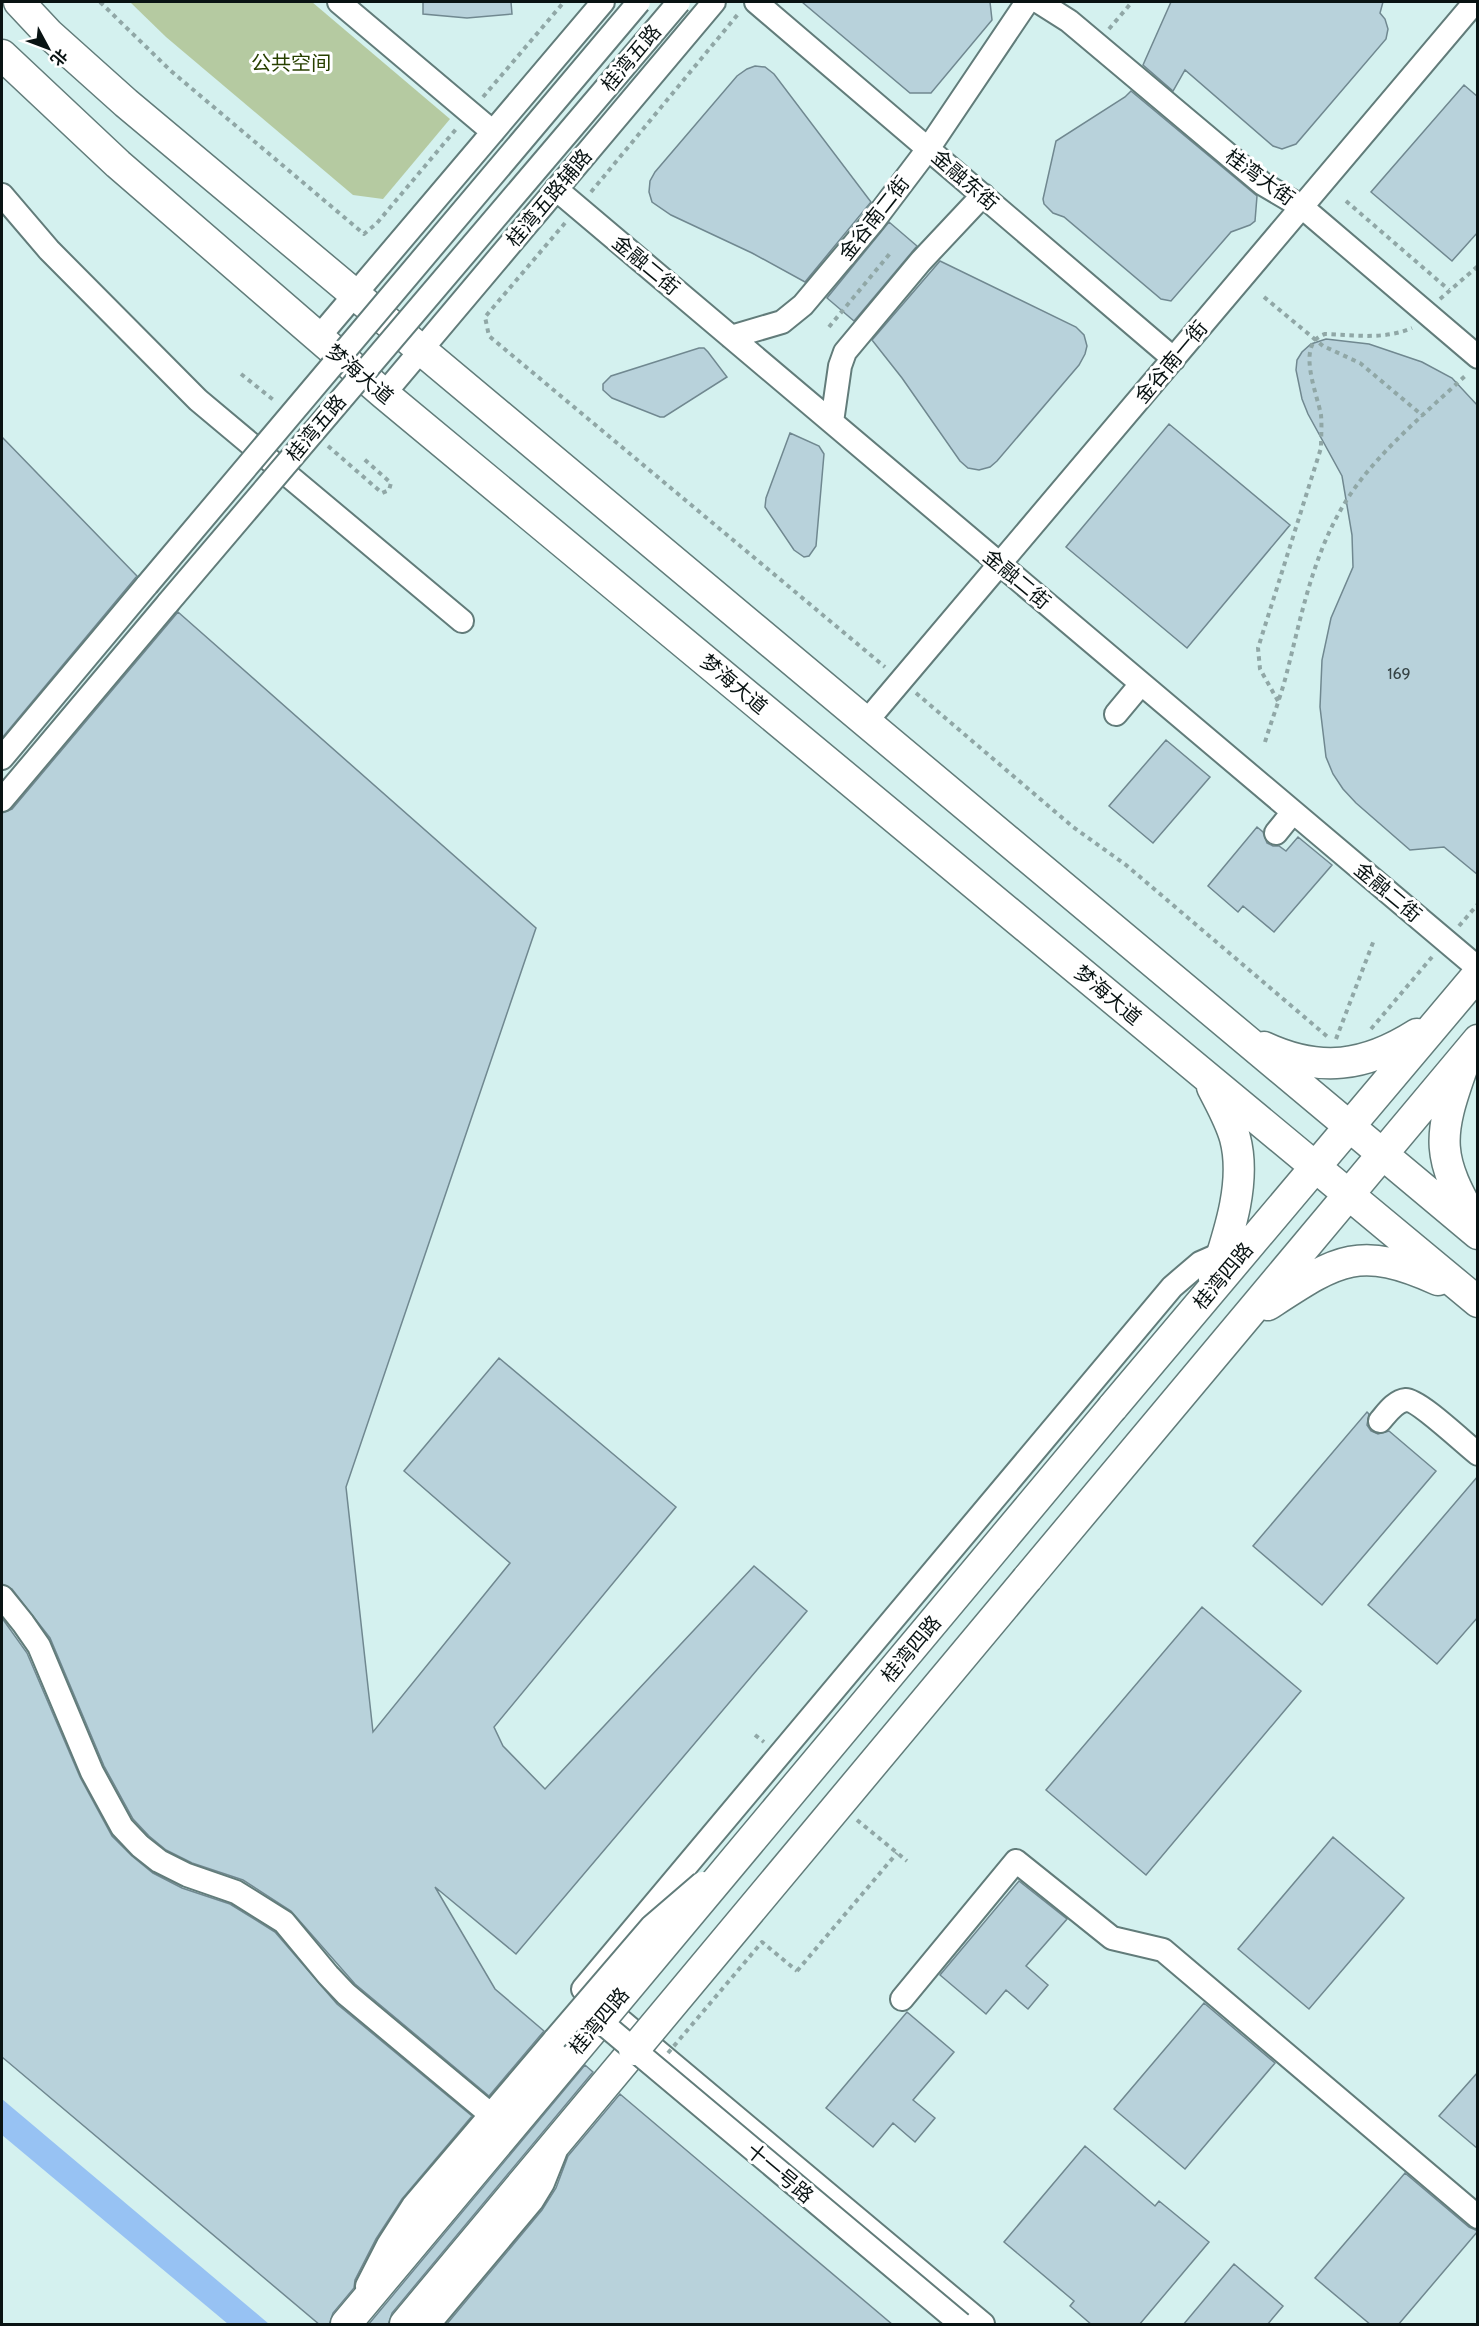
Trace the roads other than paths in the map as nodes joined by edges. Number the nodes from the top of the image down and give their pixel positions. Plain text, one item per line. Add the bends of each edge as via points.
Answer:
1 (19, 2) edge
2 (339, 2) edge
3 (603, 2) edge
4 (639, 2) edge
5 (679, 2) edge
6 (714, 2) edge
7 (1027, 2) edge
8 (1039, 2) edge
9 (1475, 2) edge
10 (749, 6) edge
11 (2, 55) edge
12 (493, 132) junction
13 (928, 149) junction
14 (556, 189) junction
15 (2, 195) edge
16 (983, 195) junction
17 (1302, 207) junction
18 (354, 296) junction
19 (731, 337) junction
20 (318, 338) junction
21 (420, 351) junction
22 (1174, 359) junction
23 (1474, 364) edge
24 (384, 394) junction
25 (832, 422) junction
26 (1000, 564) junction
27 (462, 621) dead end
28 (1141, 684) junction
29 (1116, 714) dead end
30 (866, 722) junction
31 (2, 758) edge
32 (2, 800) edge
33 (1293, 812) junction
34 (1276, 833) dead end
35 (1478, 968) edge
36 (1478, 974) edge
37 (1437, 1022) junction
38 (1242, 1037) junction
39 (1473, 1045) edge
40 (1208, 1078) junction
41 (1348, 1126) junction
42 (1381, 1154) junction
43 (1314, 1166) junction
44 (1348, 1194) junction
45 (1478, 1227) edge
46 (1478, 1234) edge
47 (1251, 1242) junction
48 (1222, 1252) junction
49 (1210, 1291) junction
50 (1473, 1298) edge
51 (1240, 1324) junction
52 (1380, 1421) dead end
53 (1478, 1454) edge
54 (2, 1597) edge
55 (902, 1999) dead end
56 (591, 2014) junction
57 (563, 2047) junction
58 (645, 2059) junction
59 (490, 2115) junction
60 (561, 2138) junction
61 (1478, 2217) edge
62 (348, 2323) edge
63 (405, 2325) edge
64 (429, 2325) edge
65 (961, 2325) edge
66 (983, 2325) edge

1 - 18 main road via 126,103
2 - 12 street
3 - 12 street
4 - 31 street, 桂湾五路, bridge
5 - 32 street, 桂湾五路, bridge
6 - 14 street, 桂湾五路辅路
7 - 13 street, 金谷南二街
8 - 17 street, 桂湾大街 via 1069,21 1263,184
9 - 17 street, 金谷南一街
10 - 13 street, 金融东街
11 - 20 main road, 梦海大道 via 118,164
12 - 18 street
13 - 16 street, 金融东街
13 - 19 street, 金谷南二街 via 872,224 797,312 782,322
14 - 19 street, 金融二街
14 - 21 street, 桂湾五路辅路
15 - 27 street via 49,250 198,400
16 - 22 street, 金融东街
16 - 25 street via 845,352
17 - 22 street, 金谷南一街
17 - 23 street, 桂湾大街 via 1448,332
18 - 20 street
18 - 21 main road
19 - 25 street, 金融二街
20 - 24 main road, 梦海大道
21 - 24 street, 桂湾五路辅路
21 - 30 main road
22 - 26 street, 金谷南一街
24 - 40 main road, 梦海大道
25 - 26 street, 金融二街
26 - 28 street, 金融二街
26 - 30 street, 金谷南一街
28 - 29 street
28 - 33 street, 金融二街
30 - 38 main road
33 - 34 street
33 - 35 street, 金融二街
36 - 37 main road, 桂湾四路
37 - 38 main road via 1397,1047 1348,1063 1322,1064 1297,1059
37 - 41 main road, 桂湾四路
38 - 41 main road
39 - 42 main road
39 - 45 main road via 1446,1118 1444,1148 1456,1191
40 - 43 main road, 梦海大道
40 - 48 main road via 1228,1120 1238,1156 1236,1196
41 - 42 main road
41 - 43 main road, 桂湾四路
42 - 44 main road
42 - 46 main road
43 - 44 main road, 梦海大道
43 - 47 main road, 桂湾四路
44 - 50 main road, 梦海大道
44 - 51 main road
47 - 48 street
47 - 49 main road, 桂湾四路
48 - 49 main road
48 - 66 street via 1187,1273 1156,1305 582,1989
49 - 56 main road, 桂湾四路, bridge via 747,1845
50 - 51 main road via 1412,1269 1384,1260 1356,1259 1309,1278
51 - 58 main road, bridge
52 - 53 street via 1400,1402 1412,1401
54 - 59 street via 39,1646 92,1772 122,1827 159,1861 236,1892 284,1922 346,1994
55 - 61 street via 1016,1861 1112,1938 1163,1950
56 - 57 main road, 桂湾四路
56 - 58 street, 十一号路, bridge
57 - 59 street
57 - 62 main road, 桂湾四路
58 - 60 main road via 606,2083
58 - 65 street, 十一号路, bridge
59 - 62 street via 408,2213
60 - 63 main road
60 - 64 street via 532,2201

